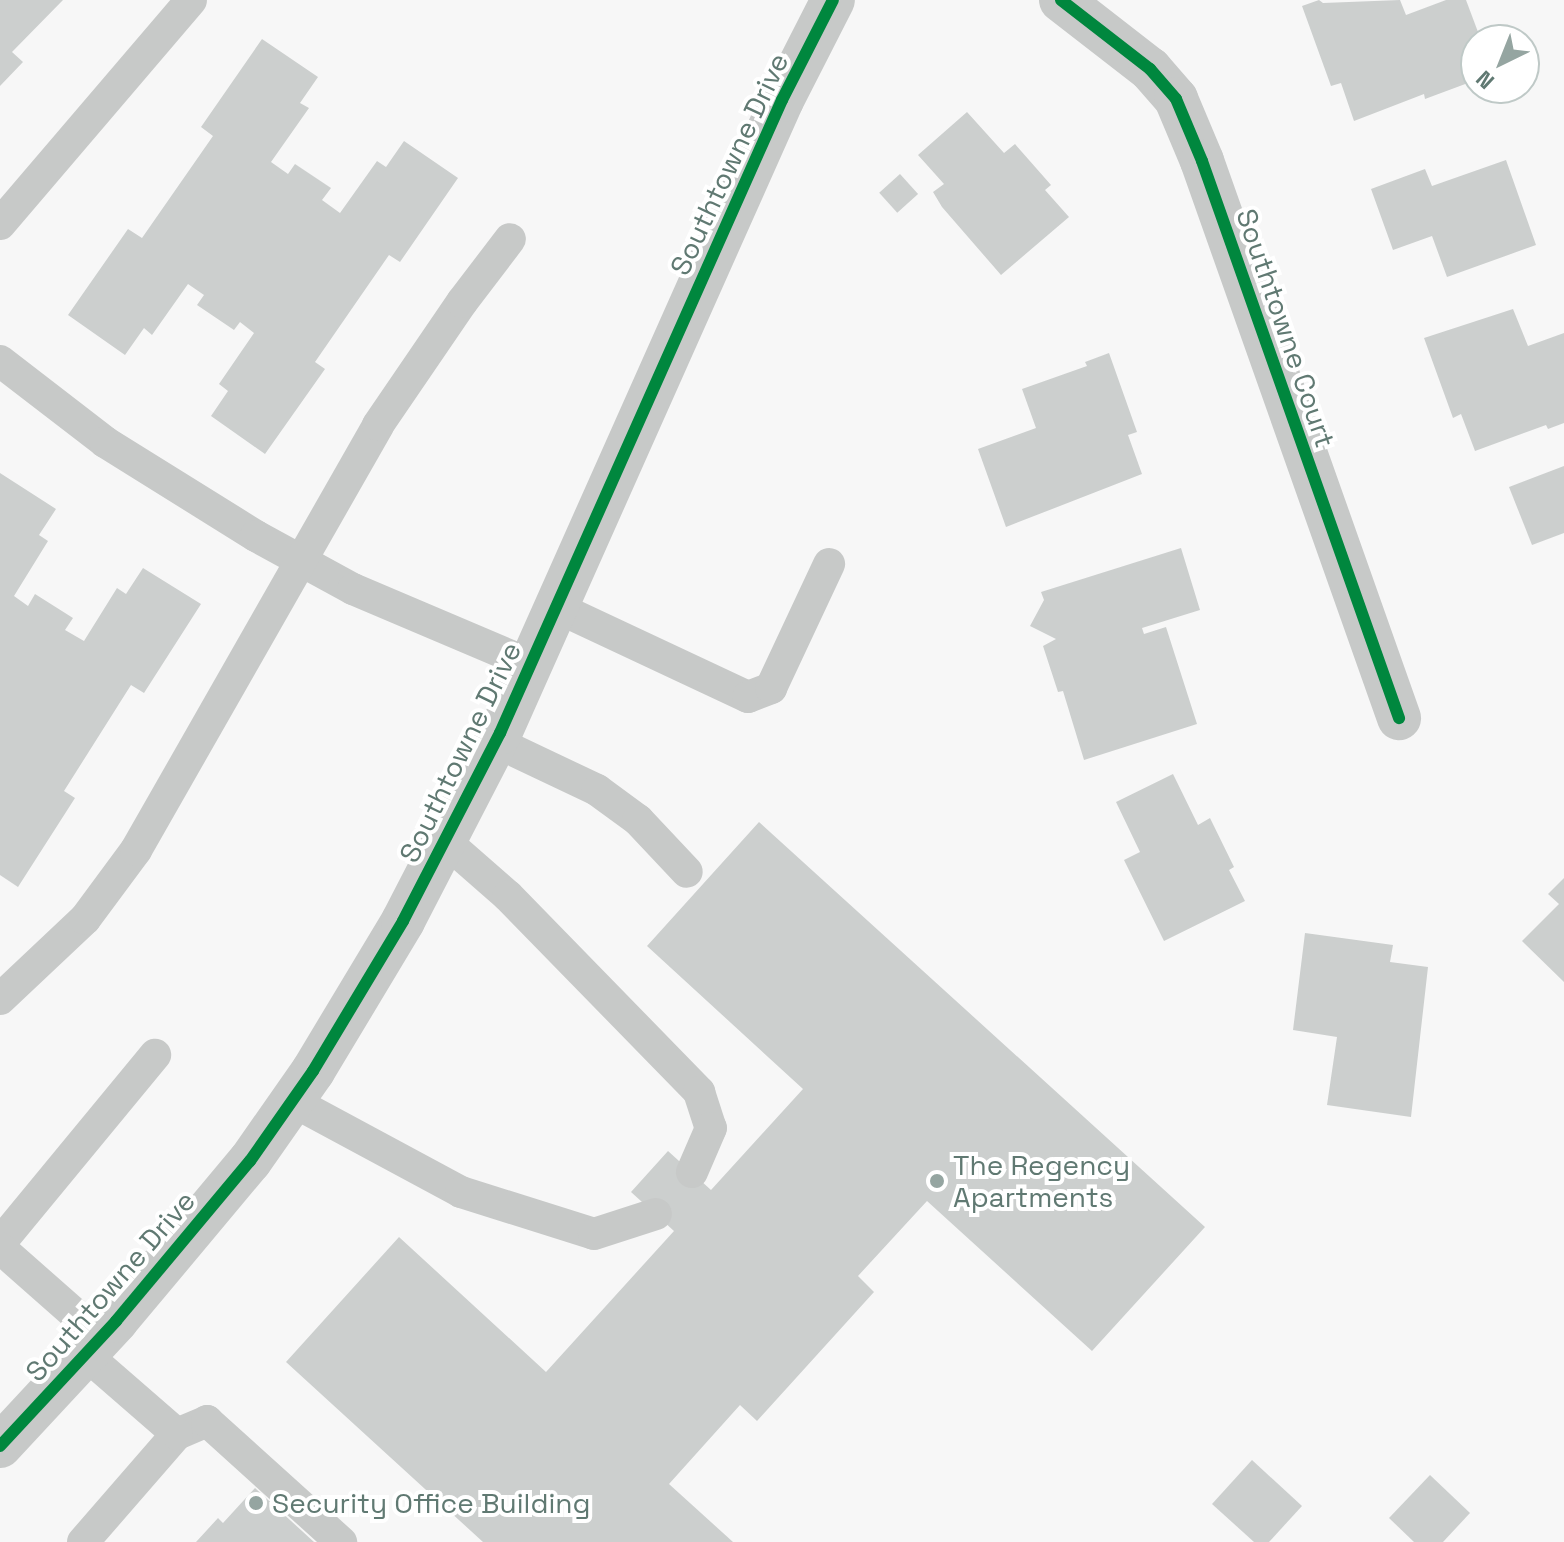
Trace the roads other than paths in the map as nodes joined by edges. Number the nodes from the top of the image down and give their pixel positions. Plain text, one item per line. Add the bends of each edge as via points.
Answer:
1 (191, 0) edge
2 (833, 0) edge
3 (1061, 0) edge
4 (0, 224) edge
5 (510, 239) dead end
6 (0, 361) edge
7 (301, 561) junction
8 (829, 564) dead end
9 (556, 607) junction
10 (530, 664) junction
11 (1399, 718) dead end
12 (496, 742) junction
13 (444, 840) junction
14 (687, 872) dead end
15 (0, 999) edge
16 (155, 1055) dead end
17 (292, 1101) junction
18 (692, 1172) dead end
19 (656, 1214) dead end
20 (0, 1245) edge
21 (93, 1345) junction
22 (177, 1434) junction
23 (0, 1446) edge
24 (83, 1542) edge
25 (341, 1542) edge

1 - 4 lane
2 - 9 street, Southtowne Drive via 782,100
3 - 11 street, Southtowne Court via 1150,69 1176,99
5 - 7 lane via 378,425
6 - 7 lane via 105,442
7 - 10 lane via 353,589
7 - 15 lane via 136,850 85,919
8 - 9 lane via 771,688 748,697
9 - 10 street, Southtowne Drive
10 - 12 street, Southtowne Drive
12 - 13 street, Southtowne Drive
12 - 14 lane via 597,790 638,820
13 - 17 street, Southtowne Drive via 366,984
13 - 18 lane via 508,896 699,1092 711,1128
16 - 20 lane
17 - 19 lane via 461,1192 594,1234
17 - 21 street, Southtowne Drive via 250,1161
20 - 21 lane
21 - 22 lane
21 - 23 street, Southtowne Drive
22 - 24 lane
22 - 25 lane via 207,1421

